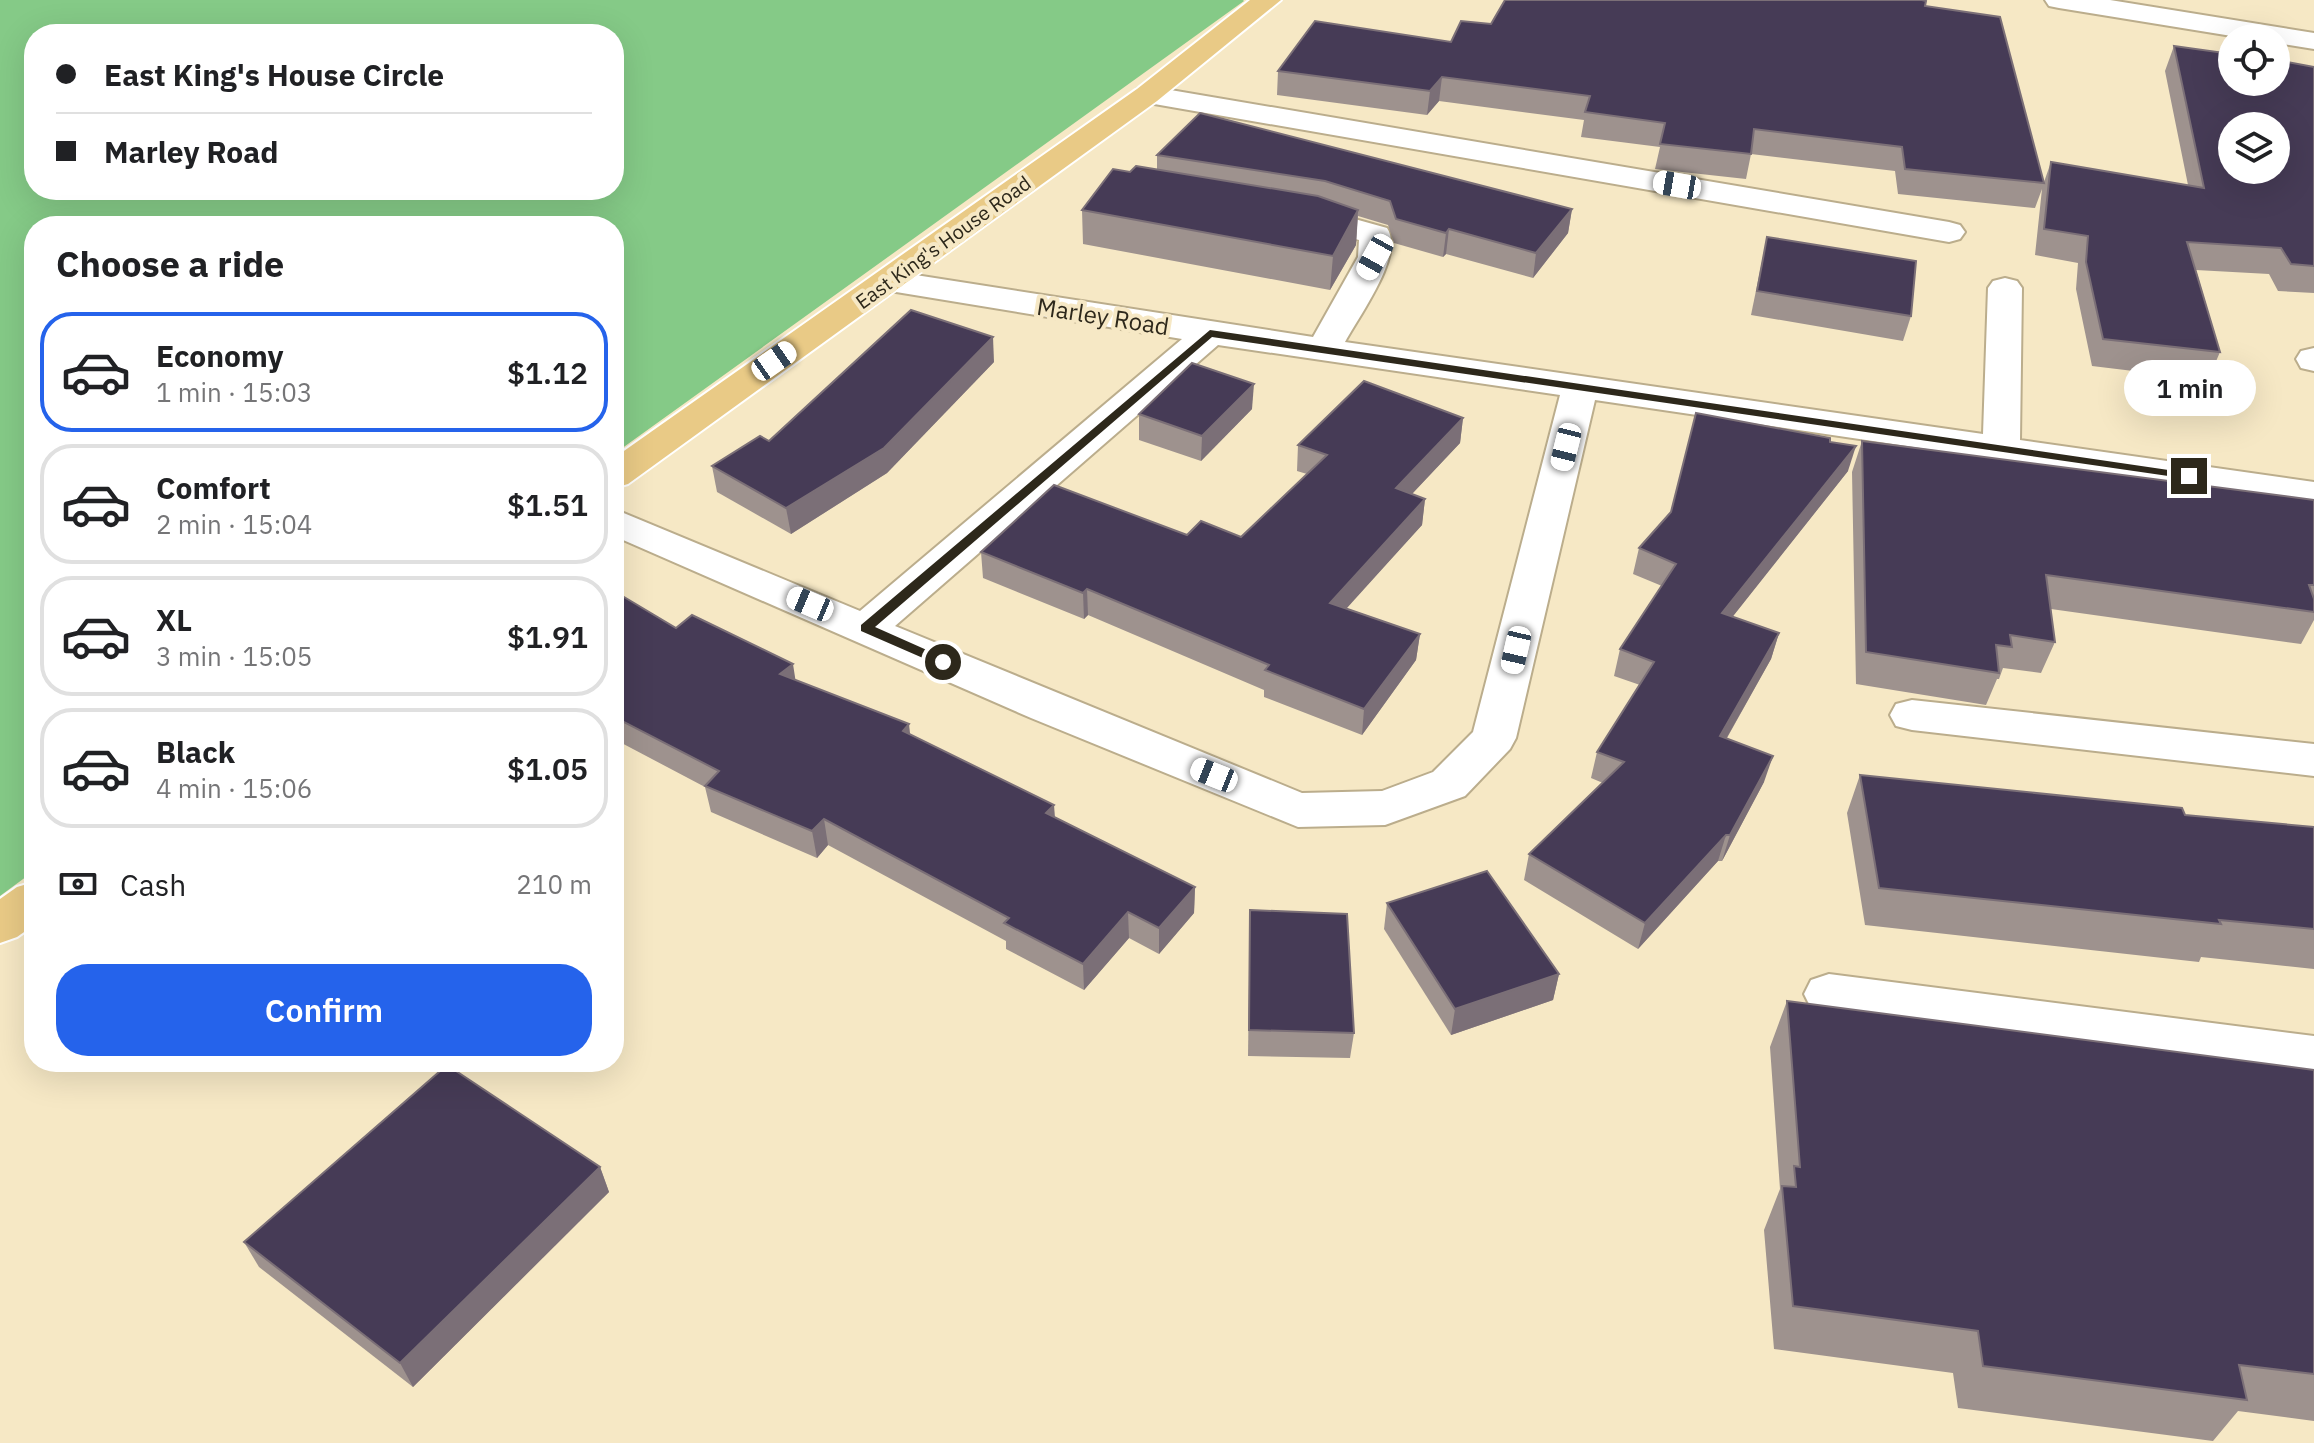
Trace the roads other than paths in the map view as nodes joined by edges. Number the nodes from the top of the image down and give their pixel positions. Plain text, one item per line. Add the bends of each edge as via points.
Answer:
1 (1267, 0) edge
2 (2059, 0) edge
3 (2314, 41) edge
4 (1147, 95) junction
5 (1277, 210) edge
6 (1949, 232) dead end
7 (890, 281) junction
8 (2005, 288) dead end
9 (1210, 333) junction
10 (1323, 350) junction
11 (1580, 388) junction
12 (2001, 449) junction
13 (624, 469) edge
14 (2314, 494) edge
15 (624, 525) edge
16 (866, 628) junction
17 (1912, 715) dead end
18 (2314, 760) edge
19 (24, 907) edge
20 (0, 924) edge
21 (1829, 994) dead end
22 (2314, 1057) edge

1 - 4 main road, East King's House Road
2 - 3 street
4 - 6 street
4 - 7 main road, East King's House Road
5 - 10 street via 1375,235 1375,257
7 - 9 street, Marley Road
7 - 13 main road, East King's House Road
8 - 12 street
9 - 10 street, Marley Road
9 - 16 street
10 - 11 street, Marley Road
11 - 12 street, Marley Road
11 - 16 street via 1494,738 1449,784 1385,808 1298,810
12 - 14 street, Marley Road
15 - 16 street
17 - 18 street
19 - 20 main road
21 - 22 street

